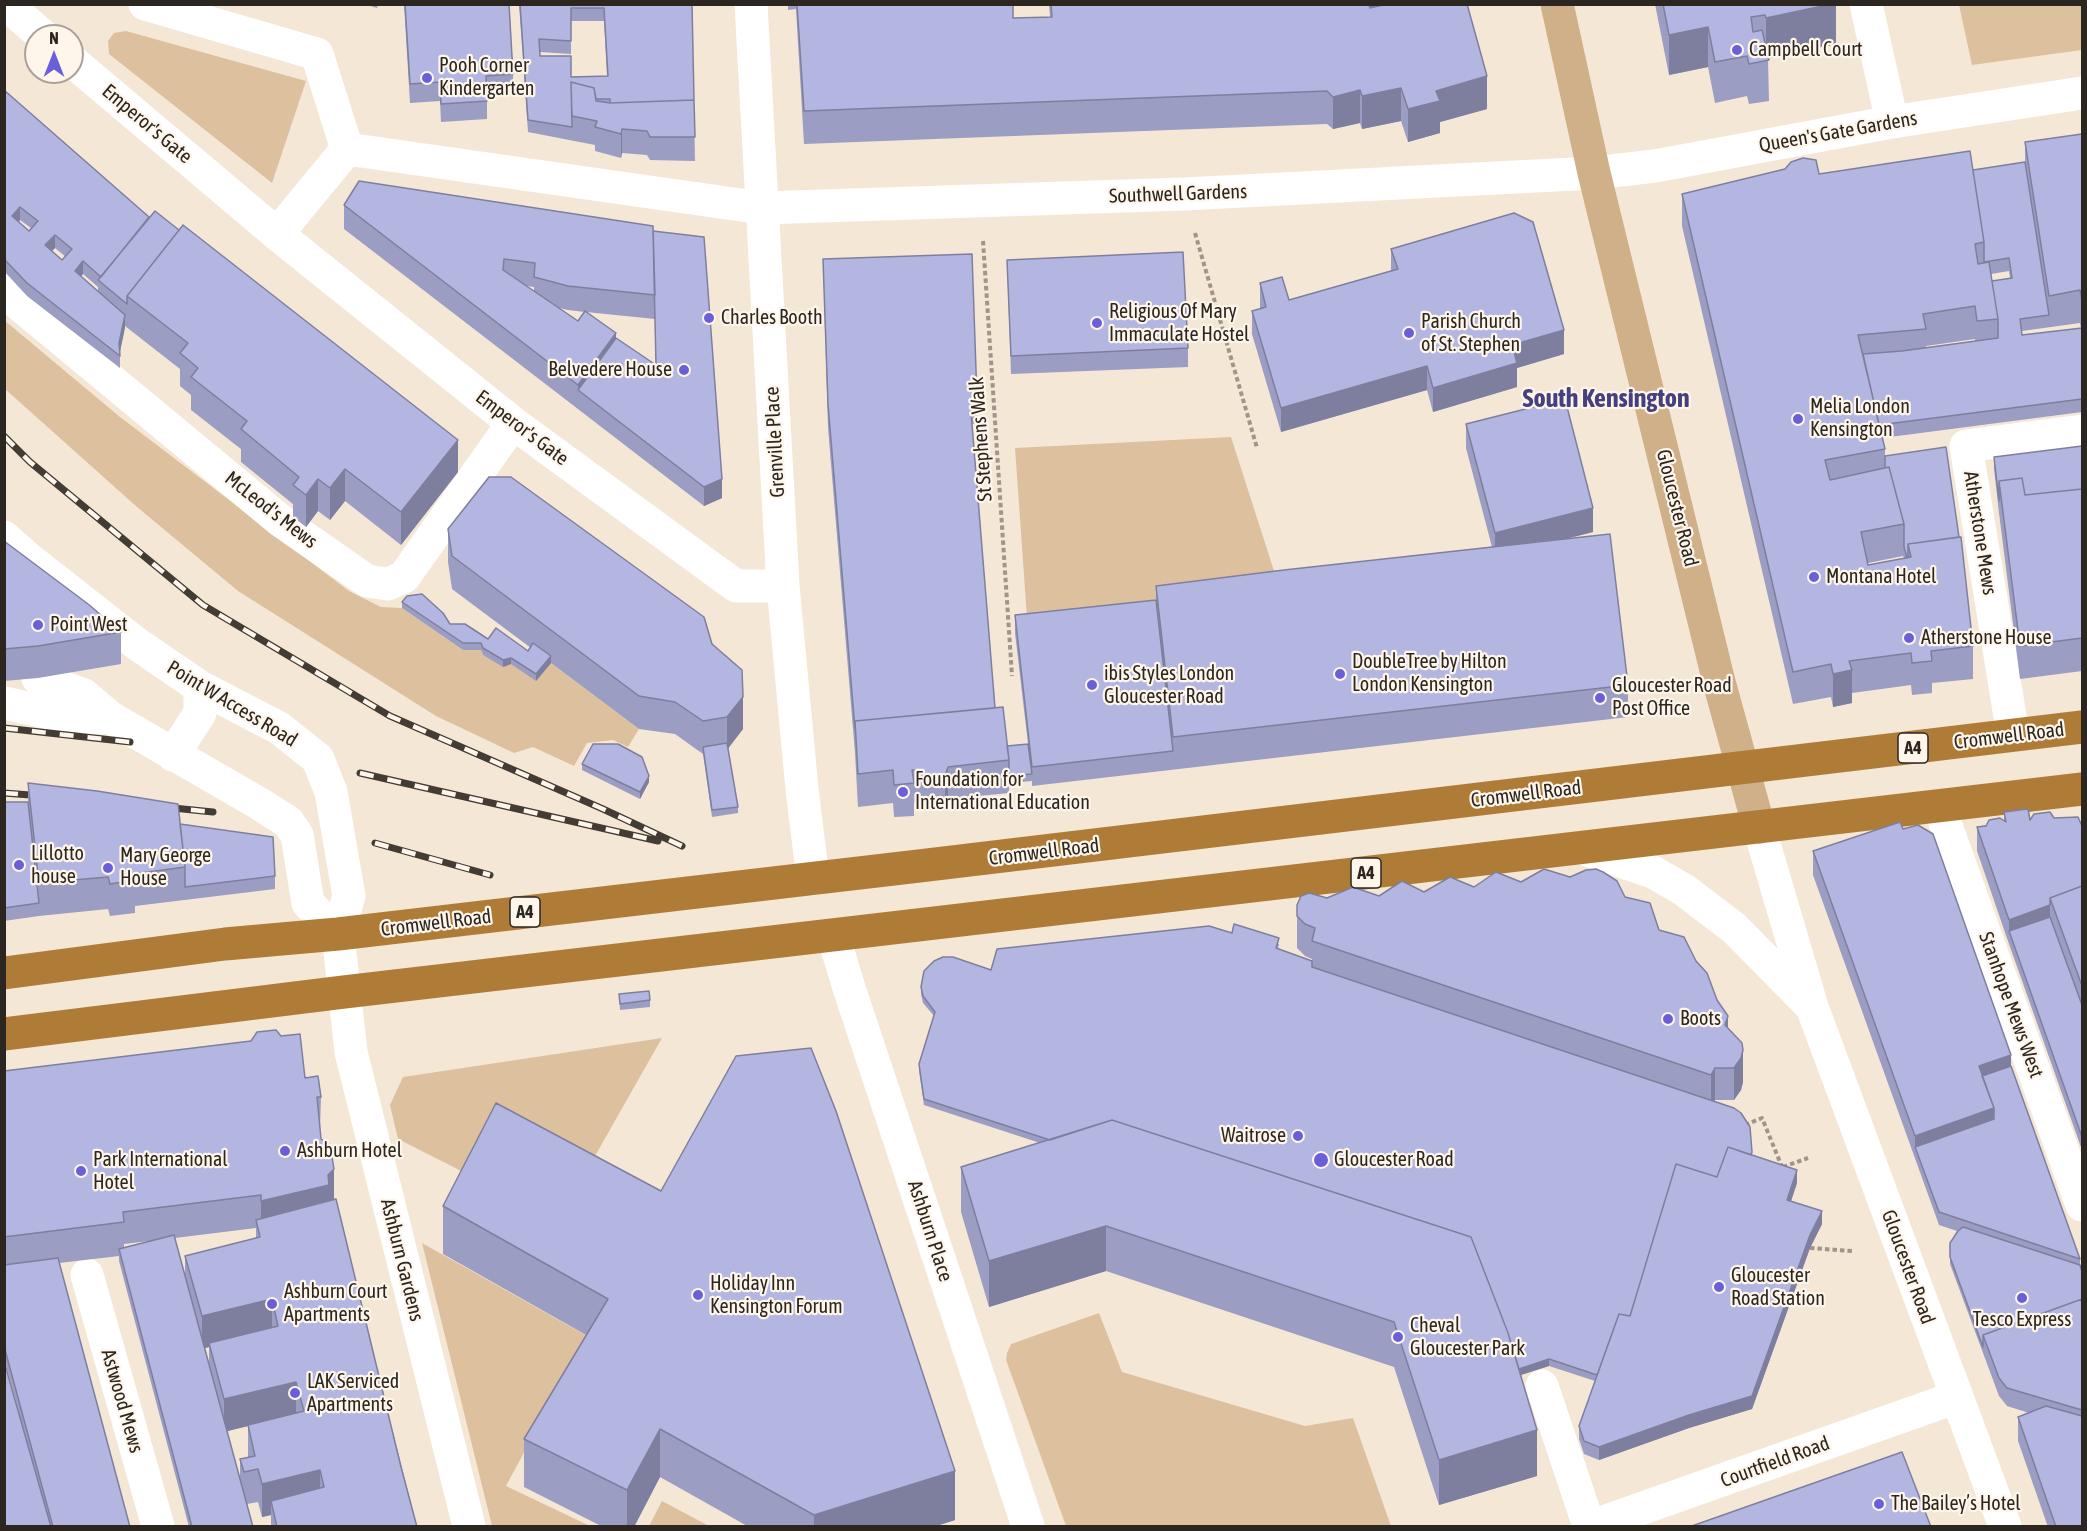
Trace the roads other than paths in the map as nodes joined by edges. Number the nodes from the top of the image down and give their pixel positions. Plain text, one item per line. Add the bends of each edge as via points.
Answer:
1 (6, 4) edge
2 (145, 4) edge
3 (751, 4) edge
4 (1557, 4) edge
5 (1866, 4) edge
6 (29, 24) edge
7 (84, 71) edge
8 (2082, 93) edge
9 (1892, 122) junction
10 (347, 149) junction
11 (1594, 173) junction
12 (762, 208) junction
13 (277, 234) junction
14 (4, 289) edge
15 (513, 423) junction
16 (2082, 431) edge
17 (4, 537) edge
18 (783, 586) junction
19 (111, 624) junction
20 (76, 628) edge
21 (38, 678) edge
22 (200, 687) junction
23 (4, 703) edge
24 (111, 718) junction
25 (2082, 727) edge
26 (2013, 735) junction
27 (173, 755) junction
28 (1743, 768) junction
29 (2082, 789) edge
30 (1939, 806) junction
31 (1759, 827) junction
32 (1582, 848) junction
33 (813, 879) junction
34 (338, 934) junction
35 (833, 935) junction
36 (4, 973) edge
37 (344, 992) junction
38 (1812, 1007) junction
39 (4, 1034) edge
40 (2082, 1205) edge
41 (87, 1275) edge
42 (1542, 1386) dead end
43 (1957, 1397) junction
44 (158, 1527) edge
45 (469, 1527) edge
46 (1028, 1527) edge
47 (1591, 1527) edge
48 (2005, 1527) edge

1 - 6 street
2 - 10 street via 317,54
3 - 12 street, Grenville Place
4 - 11 main road, Gloucester Road
5 - 9 street
7 - 13 street, Emperor's Gate
8 - 9 street, Queen's Gate Gardens
9 - 11 street, Queen's Gate Gardens via 1655,166
10 - 12 street
10 - 13 street
11 - 12 street, Southwell Gardens via 1184,194
11 - 28 main road, Gloucester Road
12 - 18 street, Grenville Place
13 - 15 street, Emperor's Gate
14 - 15 street, McLeod's Mews via 281,521 367,581 388,584 404,577
15 - 18 street, Emperor's Gate via 736,586
16 - 26 street, Atherstone Mews via 1966,446
17 - 19 street, Point W Access Road
18 - 33 street, Grenville Place
19 - 20 street
19 - 22 street, Point W Access Road
21 - 24 street via 84,695
22 - 27 street via 200,713
22 - 34 street, Point W Access Road via 279,728 318,759 331,792 349,896
23 - 24 street via 69,717
24 - 27 street
25 - 26 highway, Cromwell Road / A4
26 - 28 highway, Cromwell Road / A4
27 - 34 street via 288,822 297,836 308,903
28 - 31 main road, Gloucester Road
28 - 33 highway, Cromwell Road / A4
29 - 30 highway, A4
30 - 31 highway, A4
30 - 40 street, Stanhope Mews West
31 - 32 highway, A4
31 - 38 street, Gloucester Road
32 - 35 highway, A4
32 - 38 street, Gloucester Road via 1653,872 1684,890 1734,928
33 - 34 highway, Cromwell Road / A4
34 - 36 highway, Cromwell Road / A4 via 225,944
34 - 37 street, Ashburn Gardens
35 - 37 highway, A4
35 - 46 street, Ashburn Place
37 - 39 highway, A4
37 - 45 street, Ashburn Gardens via 351,1052
38 - 43 street, Gloucester Road
41 - 44 street, Astwood Mews
42 - 47 street
43 - 47 street, Courtfield Road
43 - 48 street, Gloucester Road

